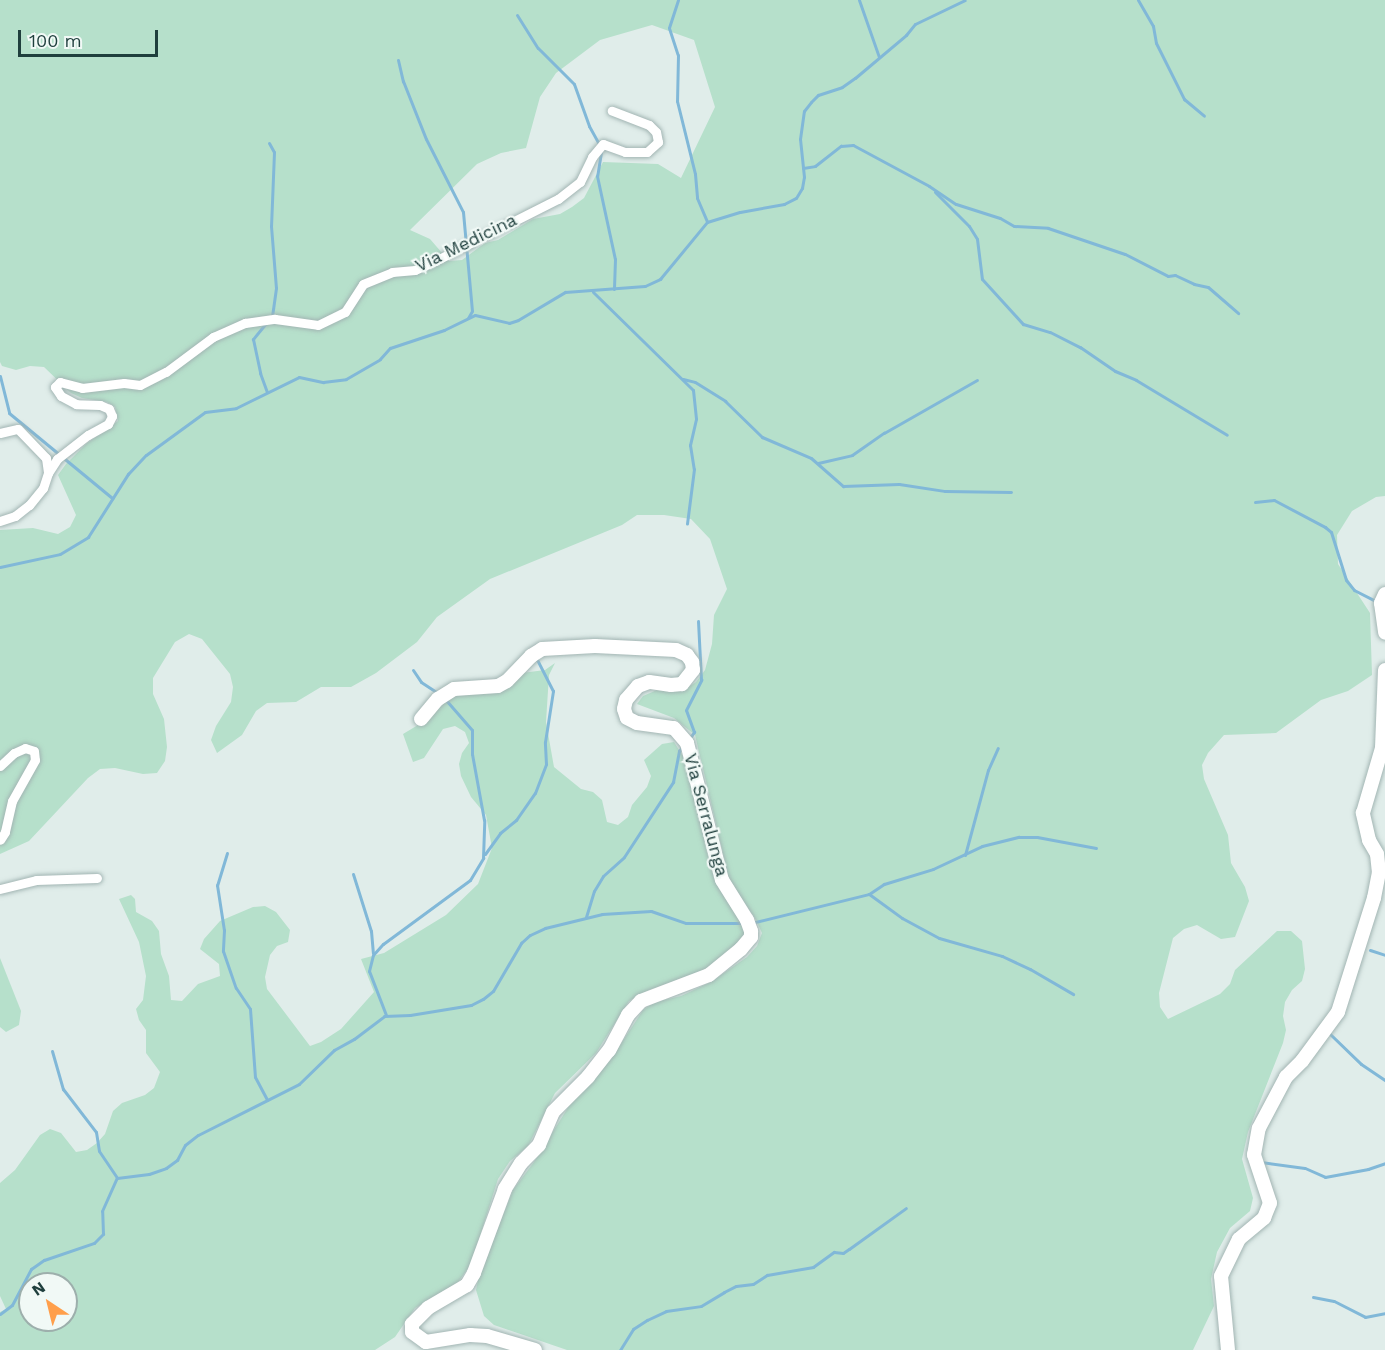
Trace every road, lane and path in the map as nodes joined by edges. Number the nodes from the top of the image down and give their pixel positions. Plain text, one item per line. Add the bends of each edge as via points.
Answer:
1 (612, 111) dead end
2 (0, 433) edge
3 (48, 473) junction
4 (0, 521) edge
5 (1385, 594) edge
6 (1385, 633) edge
7 (1385, 670) edge
8 (421, 719) dead end
9 (0, 766) edge
10 (0, 840) edge
11 (1380, 863) edge
12 (97, 878) dead end
13 (0, 889) edge
14 (535, 1350) edge
15 (1228, 1350) edge

1 - 3 street, Via Medicina via 649,125 658,142 647,152 625,152 603,144 580,182 558,199 415,270 392,272 363,284 345,312 318,325 275,319 246,323 213,337 166,372 140,385 82,388 60,382 55,387 61,396 76,404 100,405 109,409 112,416 108,424 57,459
2 - 3 street via 18,429 46,458
3 - 4 street via 44,488 29,505
5 - 6 street
7 - 11 street via 1382,748 1363,813 1369,840
8 - 14 street, Via Serralunga via 438,699 454,689 498,686 507,681 542,649 595,646 676,650 687,656 693,670 682,684 649,682 638,686 624,709 627,718 637,723 674,728 687,743 722,880 751,931 741,949 709,975 641,1001 628,1015 609,1050 553,1112 539,1145 521,1163 505,1189 467,1285 428,1308 412,1324 412,1332 426,1342 487,1336
9 - 10 street via 25,748 34,752 35,760 12,801
11 - 15 street via 1374,898 1338,1012 1286,1077 1259,1128 1254,1155 1270,1203 1264,1218 1239,1239 1221,1276
12 - 13 street via 36,880

